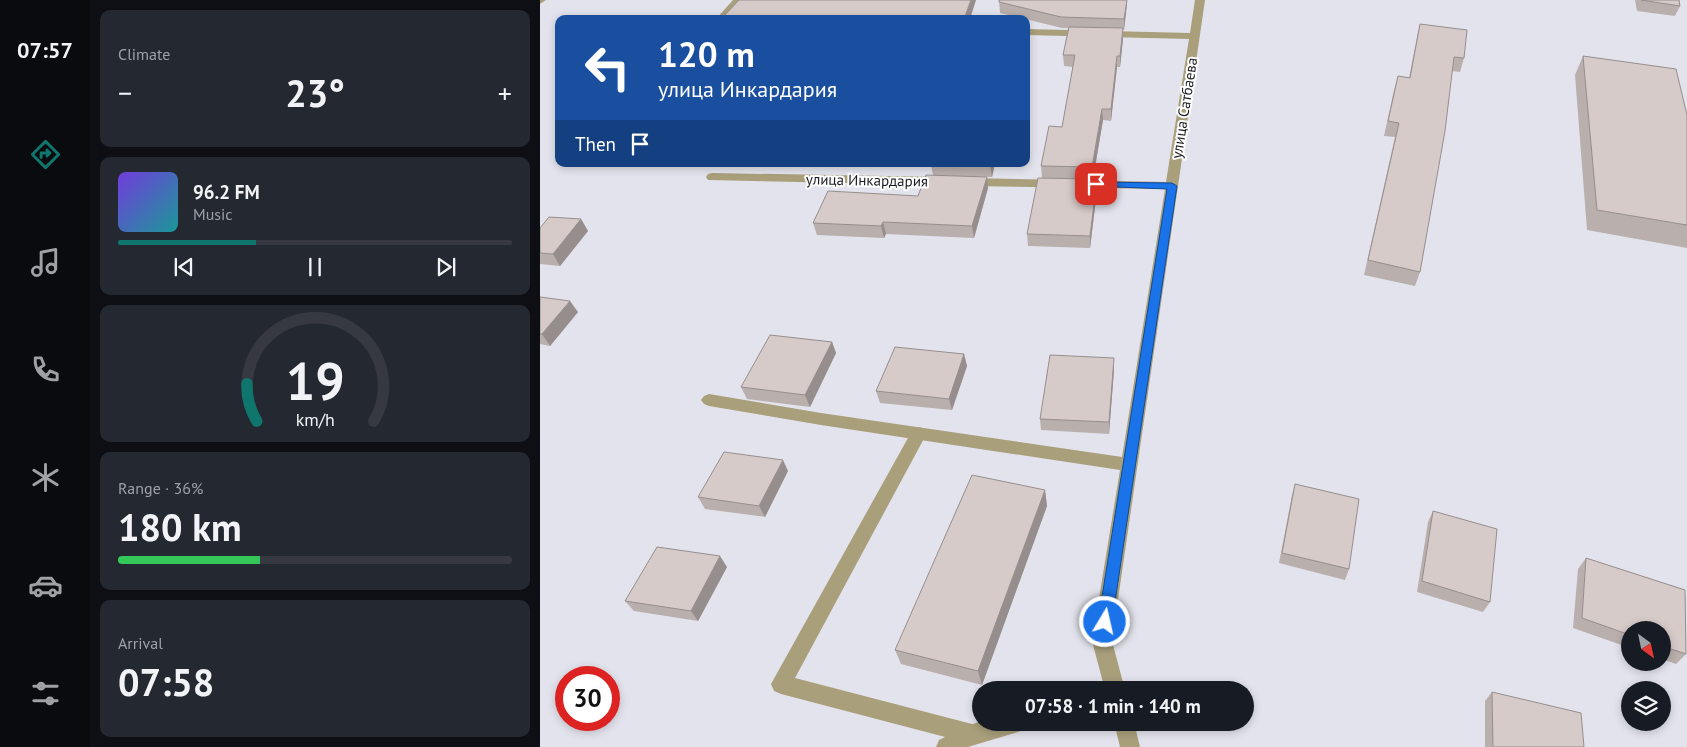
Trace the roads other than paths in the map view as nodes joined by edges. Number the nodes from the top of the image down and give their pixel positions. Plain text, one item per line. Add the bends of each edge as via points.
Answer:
1 (738, 0) edge
2 (1200, 0) edge
3 (725, 15) edge
4 (1030, 32) edge
5 (1195, 36) junction
6 (712, 177) dead end
7 (1172, 186) junction
8 (709, 400) dead end
9 (919, 434) junction
10 (1129, 466) junction
11 (1113, 681) edge
12 (984, 731) edge
13 (1126, 731) edge
14 (972, 734) junction
15 (946, 747) edge
16 (1130, 747) edge

1 - 3 street
2 - 5 street, улица Сатбаева
4 - 5 street
5 - 7 street, улица Сатбаева
6 - 7 street, улица Инкардария
7 - 10 street, улица Сатбаева
8 - 9 street
9 - 10 street
9 - 14 street via 781,684
10 - 11 street, улица Сатбаева via 1102,641
12 - 14 street
13 - 16 street
14 - 15 street

